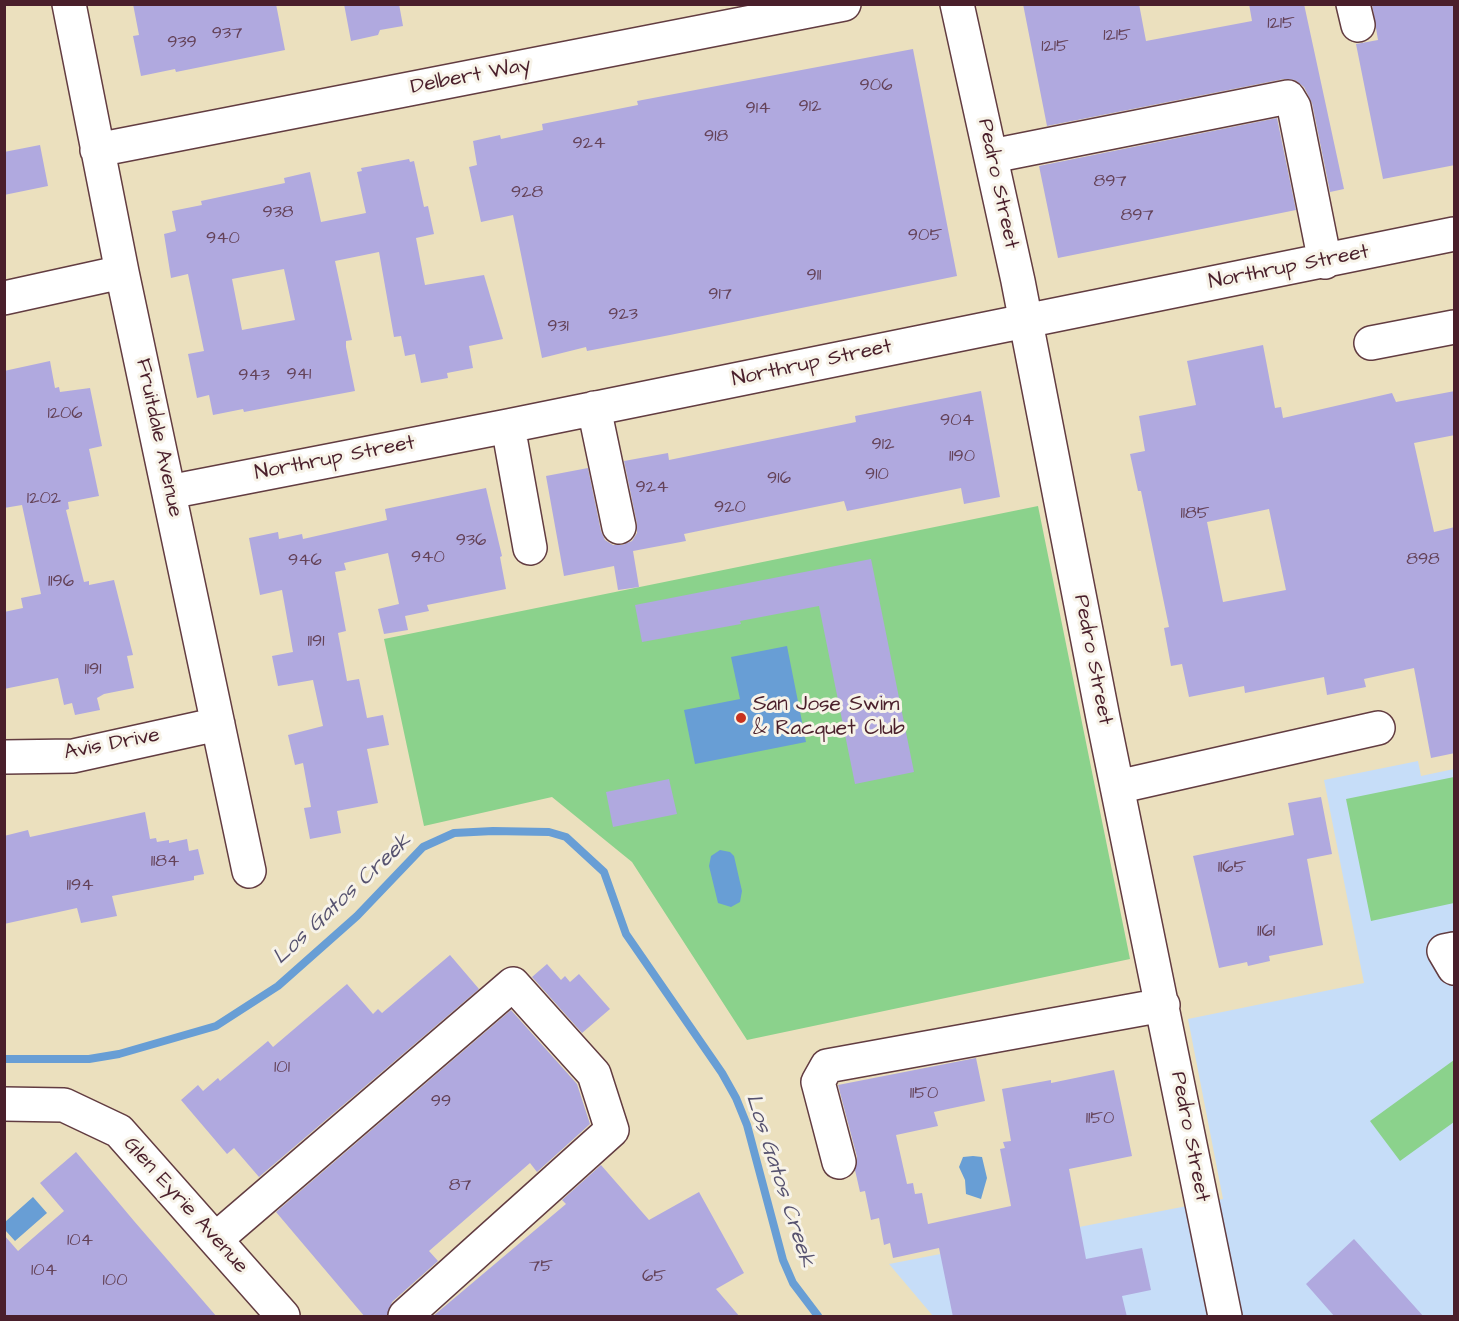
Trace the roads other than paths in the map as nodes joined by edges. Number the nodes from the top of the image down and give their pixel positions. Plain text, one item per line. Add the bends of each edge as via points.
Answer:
1 (69, 4) edge
2 (844, 4) edge
3 (957, 4) edge
4 (97, 150) junction
5 (992, 156) junction
6 (1455, 234) edge
7 (1324, 262) junction
8 (122, 272) junction
9 (4, 298) edge
10 (1026, 321) junction
11 (1455, 327) edge
12 (1371, 343) dead end
13 (594, 408) junction
14 (508, 426) junction
15 (169, 492) junction
16 (619, 527) dead end
17 (530, 548) dead end
18 (218, 724) junction
19 (1378, 728) dead end
20 (4, 757) edge
21 (1117, 787) junction
22 (249, 871) dead end
23 (1455, 949) edge
24 (1455, 968) edge
25 (1163, 1005) junction
26 (4, 1104) edge
27 (839, 1162) dead end
28 (216, 1239) junction
29 (283, 1317) edge
30 (405, 1317) edge
31 (1225, 1317) edge

1 - 4 street, Fruitdale Avenue
2 - 4 street, Delbert Way
3 - 5 street, Pedro Street
4 - 8 street, Fruitdale Avenue
5 - 7 street via 1288,97 1294,107
5 - 10 street, Pedro Street
6 - 7 street, Northrup Street
7 - 10 street, Northrup Street
8 - 9 street
8 - 15 street, Fruitdale Avenue
10 - 13 street, Northrup Street
10 - 21 street, Pedro Street
11 - 12 street
13 - 14 street, Northrup Street
13 - 16 street
14 - 15 street, Northrup Street
14 - 17 street
15 - 18 street, Fruitdale Avenue
18 - 20 street, Avis Drive via 73,756
18 - 22 street, Fruitdale Avenue
19 - 21 street
21 - 25 street, Pedro Street
23 - 24 street via 1444,951
25 - 27 street via 827,1066 818,1082
25 - 31 street, Pedro Street
26 - 28 street, Glen Eyrie Avenue via 64,1105 118,1131
28 - 29 street, Glen Eyrie Avenue
28 - 30 street via 513,984 594,1074 612,1130

